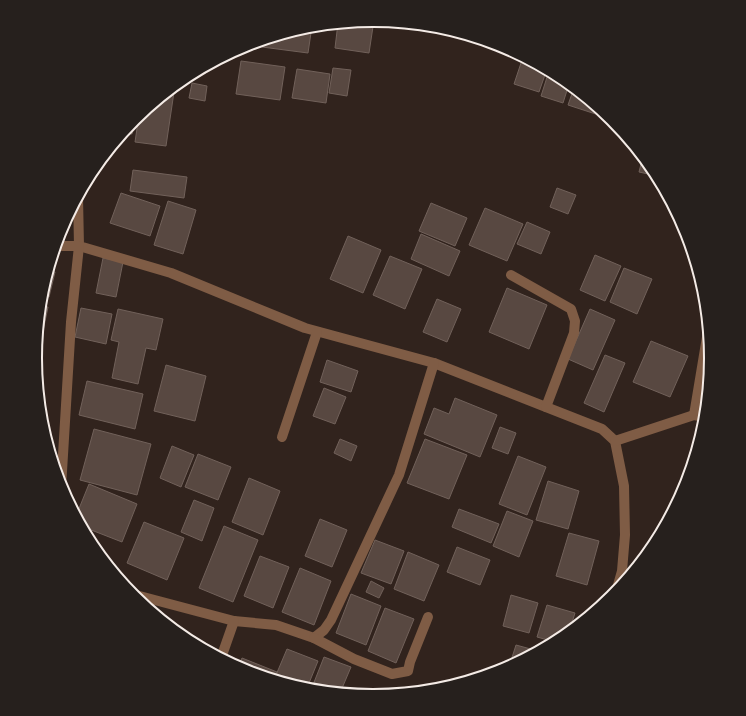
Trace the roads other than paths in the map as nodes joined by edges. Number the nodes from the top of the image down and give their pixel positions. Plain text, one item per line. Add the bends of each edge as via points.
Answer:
1 (78, 208) edge
2 (62, 246) edge
3 (79, 246) junction
4 (511, 276) dead end
5 (318, 332) junction
6 (704, 356) edge
7 (434, 363) junction
8 (546, 407) junction
9 (694, 415) junction
10 (699, 416) edge
11 (282, 437) dead end
12 (615, 441) junction
13 (62, 470) edge
14 (620, 578) edge
15 (145, 597) edge
16 (428, 617) dead end
17 (234, 621) junction
18 (314, 638) junction
19 (223, 653) edge

1 - 3 street
2 - 3 street
3 - 5 street via 171,272
3 - 13 street via 71,322
4 - 8 street via 571,309 575,320 574,333
5 - 7 street
5 - 11 street
6 - 9 street
7 - 8 street
7 - 18 street via 399,475 331,620
8 - 12 street via 602,428
9 - 10 street
9 - 12 street
12 - 14 street via 624,486 625,535
15 - 17 street
16 - 18 street via 408,671 392,674 354,659
17 - 18 street via 276,624
17 - 19 street

